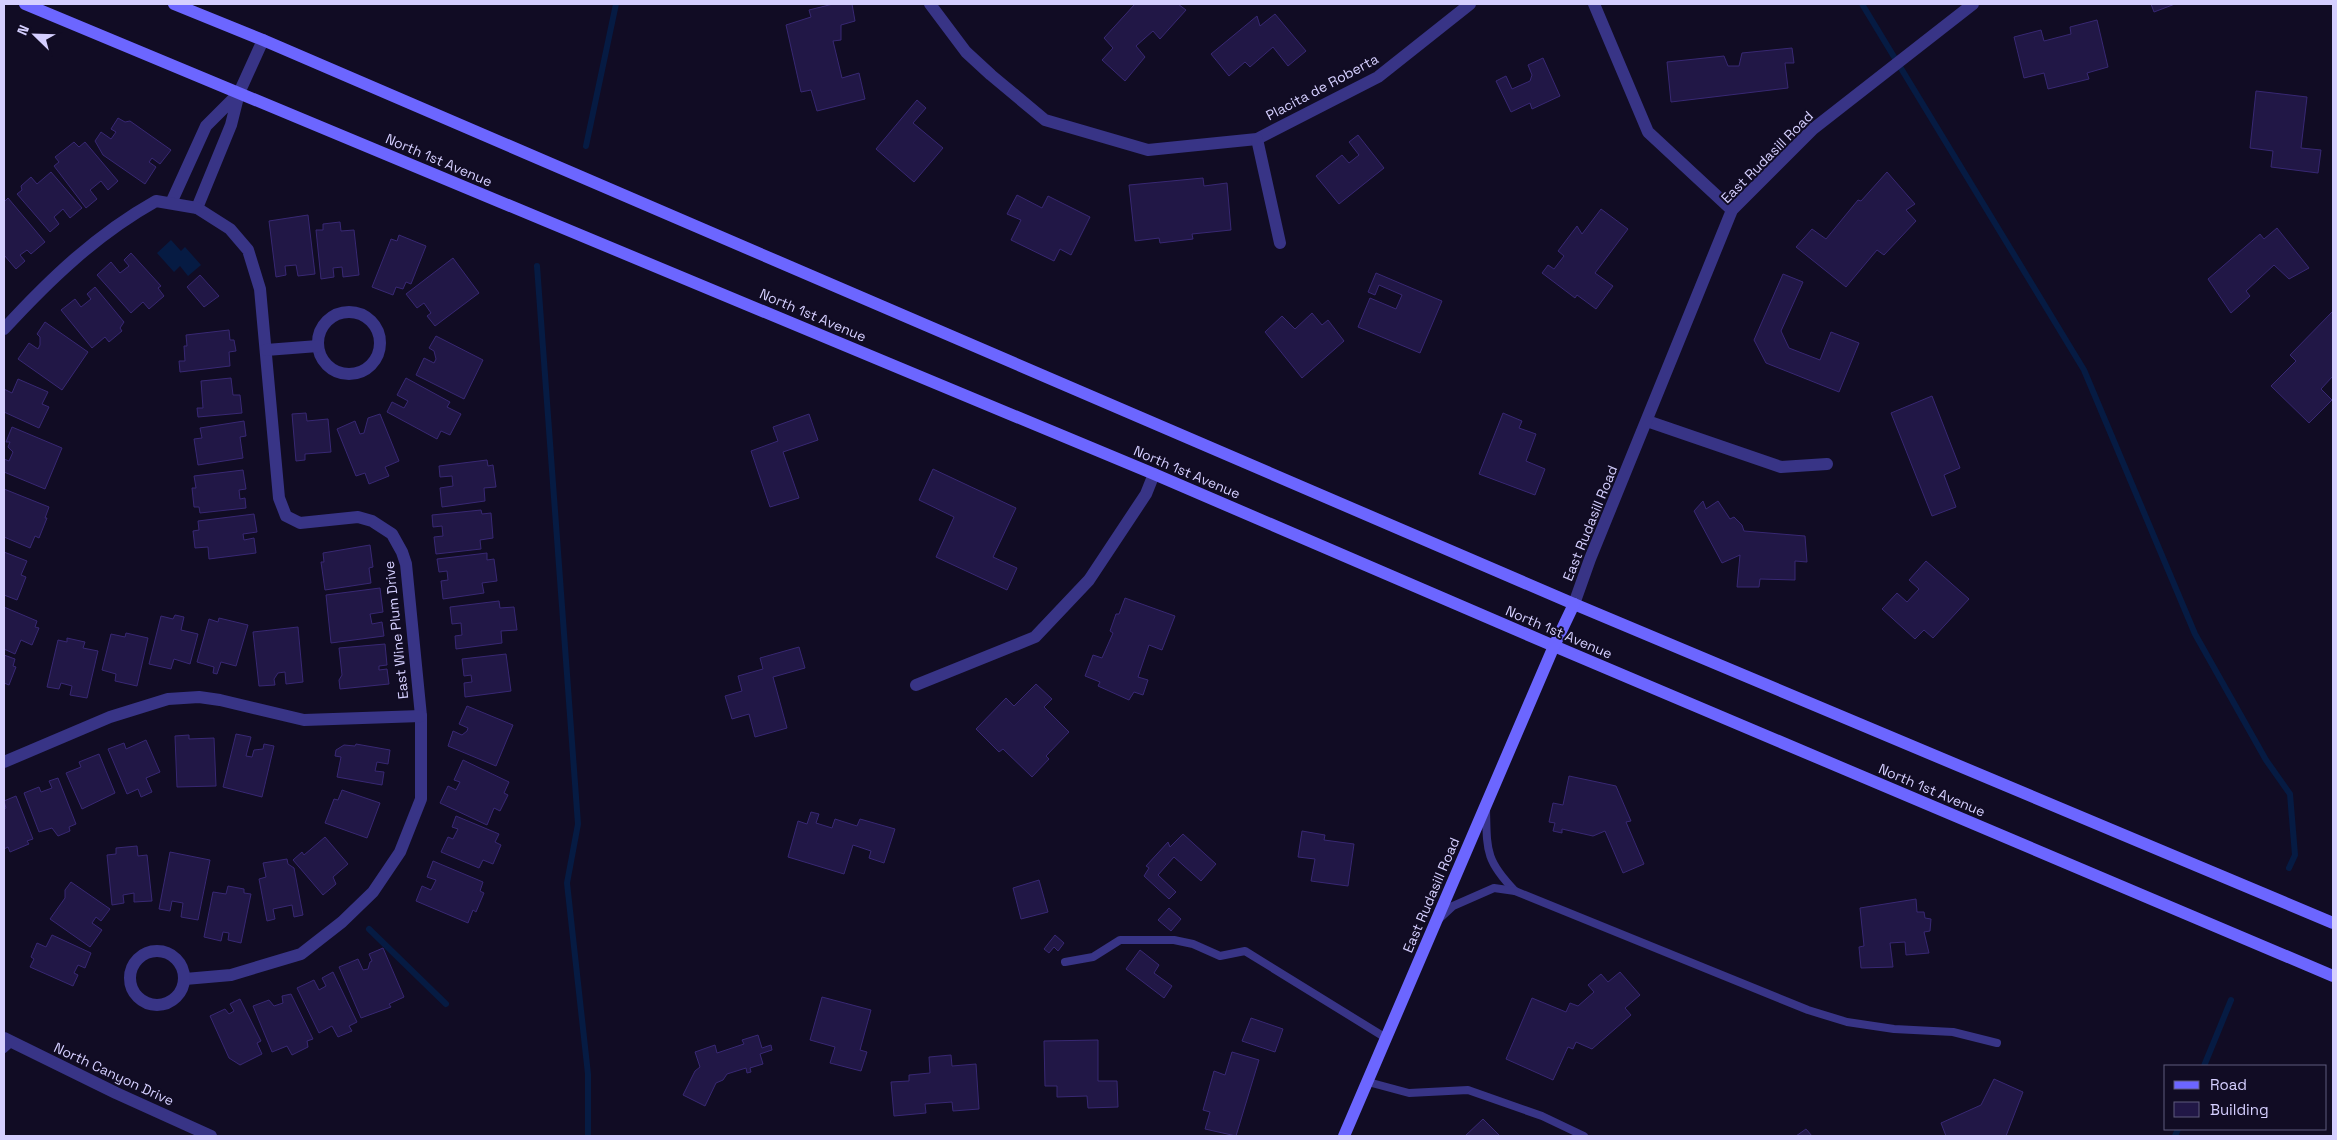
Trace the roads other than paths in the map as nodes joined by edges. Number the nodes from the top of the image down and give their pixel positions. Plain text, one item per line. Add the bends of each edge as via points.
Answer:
1 (25, 4) edge
2 (174, 4) edge
3 (930, 4) edge
4 (1470, 4) edge
5 (1594, 4) edge
6 (1973, 4) edge
7 (263, 40) junction
8 (240, 93) junction
9 (1257, 139) junction
10 (171, 203) junction
11 (196, 208) junction
12 (1732, 210) junction
13 (1280, 243) dead end
14 (4, 329) edge
15 (318, 346) junction
16 (266, 350) junction
17 (1647, 421) junction
18 (1827, 464) dead end
19 (1154, 474) junction
20 (1574, 604) junction
21 (1554, 646) junction
22 (916, 685) dead end
23 (421, 716) junction
24 (4, 762) edge
25 (1486, 805) junction
26 (1515, 891) junction
27 (1436, 923) junction
28 (2333, 923) edge
29 (1065, 962) dead end
30 (2333, 976) edge
31 (185, 979) junction
32 (1386, 1038) junction
33 (7, 1043) edge
34 (1997, 1043) dead end
35 (1368, 1082) junction
36 (1576, 1134) edge
37 (211, 1136) edge
38 (1344, 1136) edge
39 (1584, 1136) edge

1 - 8 main road, North 1st Avenue
2 - 7 main road
3 - 9 street, Placita de Roberta via 966,52 1045,120 1148,150
4 - 9 street, Placita de Roberta via 1378,77
5 - 12 street via 1648,132
6 - 12 street, East Rudasill Road via 1813,129
7 - 8 street
7 - 20 main road
8 - 10 street via 206,126
8 - 11 street via 231,125
8 - 19 main road, North 1st Avenue
9 - 13 street, Placita de Roberta
10 - 11 street
10 - 14 street via 156,201 121,221 40,290
11 - 16 street, East Wine Plum Drive via 230,229 248,250 260,289
12 - 17 street, East Rudasill Road
15 - 15 street via 327,365 346,374 356,373 374,360 379,340 372,322 349,312 333,316 326,322 321,329
15 - 16 street
16 - 23 street, East Wine Plum Drive via 279,498 286,516 300,523 366,518 392,534 402,552 406,564
17 - 18 street via 1782,467
17 - 20 street, East Rudasill Road
19 - 21 main road, North 1st Avenue
19 - 22 street via 1146,494 1089,580 1035,637
20 - 21 main road, East Rudasill Road
20 - 28 main road
21 - 25 main road, East Rudasill Road
21 - 30 main road, North 1st Avenue
23 - 24 street via 304,720 220,700 199,697 168,699 110,717
23 - 31 street, East Wine Plum Drive via 421,799 400,852 373,892 342,922 301,954 231,975
25 - 26 lane via 1487,849 1499,874
25 - 27 main road, East Rudasill Road
26 - 27 lane via 1494,888 1453,906
26 - 34 lane via 1816,1013 1847,1022 1894,1029 1953,1032
27 - 32 main road, East Rudasill Road
29 - 32 lane via 1093,957 1120,940 1174,940 1220,956 1245,952
31 - 31 street via 179,962 164,951 146,953 133,965 130,974 139,999 155,1005 164,1004 179,995
32 - 35 main road, East Rudasill Road
33 - 37 street, North Canyon Drive
35 - 36 lane via 1409,1093 1468,1090 1542,1116
35 - 38 main road, East Rudasill Road
36 - 39 lane

